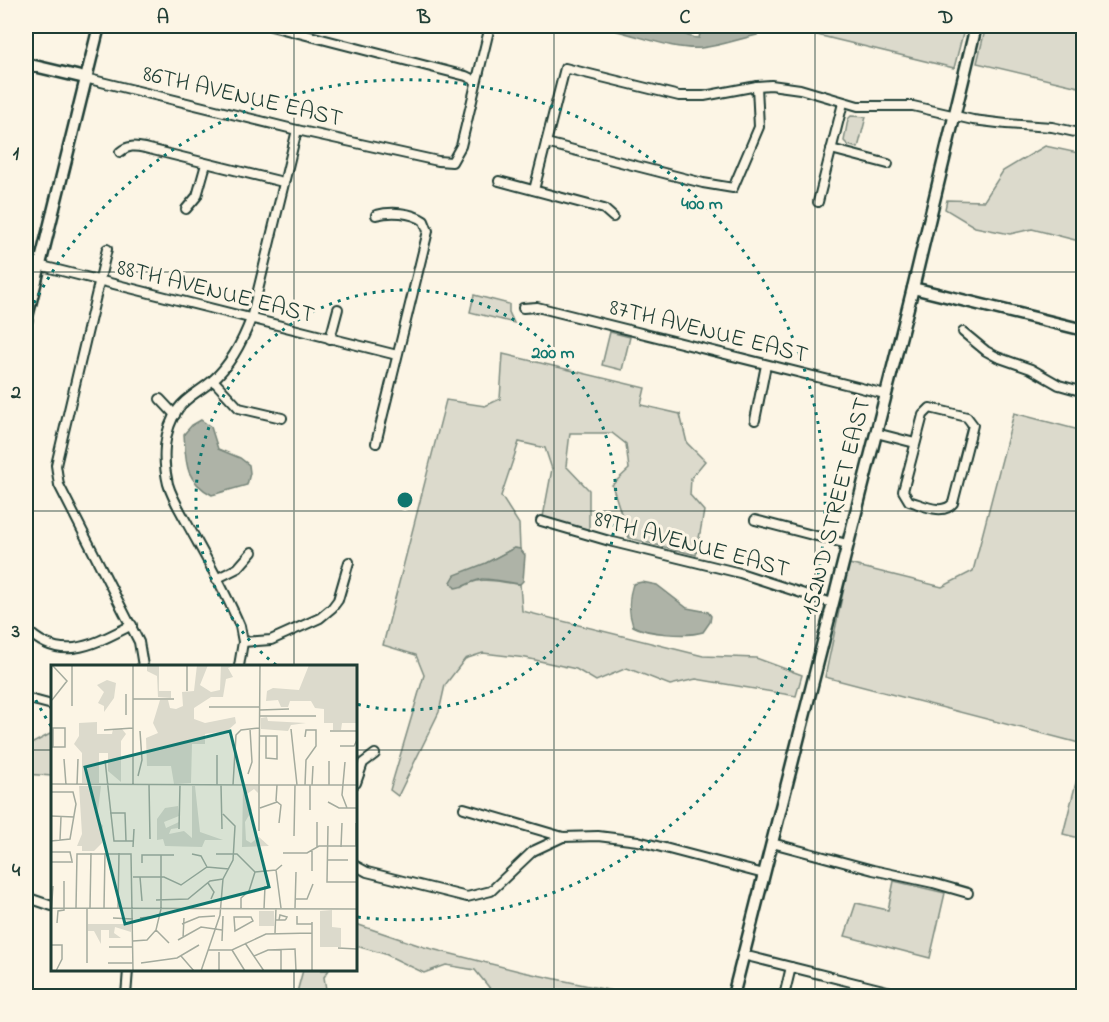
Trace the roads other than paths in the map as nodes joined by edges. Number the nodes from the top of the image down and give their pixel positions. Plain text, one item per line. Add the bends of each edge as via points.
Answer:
1 (99, 26) edge
2 (271, 26) edge
3 (490, 26) edge
4 (976, 26) edge
5 (26, 63) edge
6 (85, 78) junction
7 (476, 81) junction
8 (757, 86) junction
9 (843, 103) junction
10 (953, 116) junction
11 (297, 130) junction
12 (1083, 134) edge
13 (546, 143) junction
14 (831, 149) junction
15 (120, 152) dead end
16 (206, 164) junction
17 (888, 164) dead end
18 (499, 181) dead end
19 (283, 182) junction
20 (534, 190) junction
21 (818, 202) dead end
22 (186, 209) dead end
23 (376, 215) dead end
24 (613, 217) dead end
25 (107, 249) dead end
26 (26, 262) edge
27 (39, 267) junction
28 (99, 281) junction
29 (913, 288) junction
30 (523, 308) dead end
31 (338, 309) dead end
32 (251, 319) junction
33 (26, 321) edge
34 (1083, 330) edge
35 (963, 332) dead end
36 (330, 339) junction
37 (397, 356) junction
38 (766, 365) junction
39 (213, 380) junction
40 (1083, 392) edge
41 (885, 394) junction
42 (160, 399) dead end
43 (175, 415) junction
44 (282, 418) dead end
45 (755, 420) dead end
46 (876, 433) junction
47 (376, 443) dead end
48 (915, 443) junction
49 (755, 520) dead end
50 (542, 521) dead end
51 (847, 544) junction
52 (252, 552) dead end
53 (349, 562) dead end
54 (216, 579) junction
55 (832, 603) junction
56 (132, 625) junction
57 (26, 629) edge
58 (243, 642) junction
59 (143, 665) edge
60 (239, 665) edge
61 (26, 698) edge
62 (51, 705) edge
63 (375, 754) dead end
64 (357, 780) edge
65 (464, 808) dead end
66 (563, 837) junction
67 (772, 843) junction
68 (357, 867) edge
69 (764, 874) junction
70 (968, 893) dead end
71 (26, 897) edge
72 (51, 906) edge
73 (743, 955) junction
74 (791, 967) junction
75 (128, 971) edge
76 (859, 984) junction
77 (126, 996) edge
78 (733, 996) edge
79 (784, 996) edge
80 (856, 996) edge
81 (907, 996) edge

1 - 6 street
2 - 7 street
3 - 7 street
4 - 10 street, 152ND STREET EAST
5 - 6 street, 86TH AVENUE EAST
6 - 11 street, 86TH AVENUE EAST
6 - 27 street
7 - 11 street, 86TH AVENUE EAST via 461,146 452,162
8 - 9 street via 800,89
8 - 13 street via 679,96 565,68
8 - 13 street via 759,127 733,188
9 - 10 street via 913,106
9 - 14 street
10 - 12 street
10 - 29 street, 152ND STREET EAST
11 - 19 street
13 - 20 street
14 - 17 street
14 - 21 street
15 - 16 street via 133,146
16 - 19 street
16 - 22 street via 197,196
18 - 20 street
19 - 32 street
20 - 24 street via 604,209
23 - 37 street via 393,212 413,216 424,221 428,231
25 - 28 street
26 - 27 street, 88TH AVENUE EAST
27 - 28 street, 88TH AVENUE EAST
27 - 33 street
28 - 32 street, 88TH AVENUE EAST
28 - 56 street via 56,465 59,485
29 - 34 street
29 - 41 street, 152ND STREET EAST
30 - 38 street, 87TH AVENUE EAST via 537,307
31 - 36 street
32 - 36 street, 88TH AVENUE EAST
32 - 39 street via 238,349
35 - 40 street via 997,357
36 - 37 street, 88TH AVENUE EAST
37 - 47 street
38 - 41 street, 87TH AVENUE EAST
38 - 45 street
39 - 43 street via 184,402
39 - 44 street via 239,408
41 - 46 street, 152ND STREET EAST
42 - 43 street
43 - 54 street via 165,444 168,485
46 - 48 street
46 - 51 street, 152ND STREET EAST
48 - 48 street via 903,495 909,501 948,509 953,503 973,423 967,417 930,408 923,415
49 - 51 street
50 - 55 street, 89TH AVENUE EAST via 740,573
51 - 55 street, 152ND STREET EAST
52 - 54 street via 238,568
53 - 58 street via 338,600 320,618 271,640
54 - 58 street via 240,626
55 - 67 street, 152ND STREET EAST
56 - 57 street via 96,644 78,648 49,644
56 - 59 street
58 - 60 street
61 - 62 street
63 - 64 street via 363,763
65 - 66 street
66 - 68 street via 533,851 491,891 467,897
66 - 69 street via 638,840
67 - 69 street, 152ND STREET EAST
67 - 70 street
69 - 73 street, 152ND STREET EAST
71 - 72 street
73 - 74 street
73 - 78 street, 152ND STREET EAST
74 - 76 street
74 - 79 street
75 - 77 street
76 - 80 street
76 - 81 street

